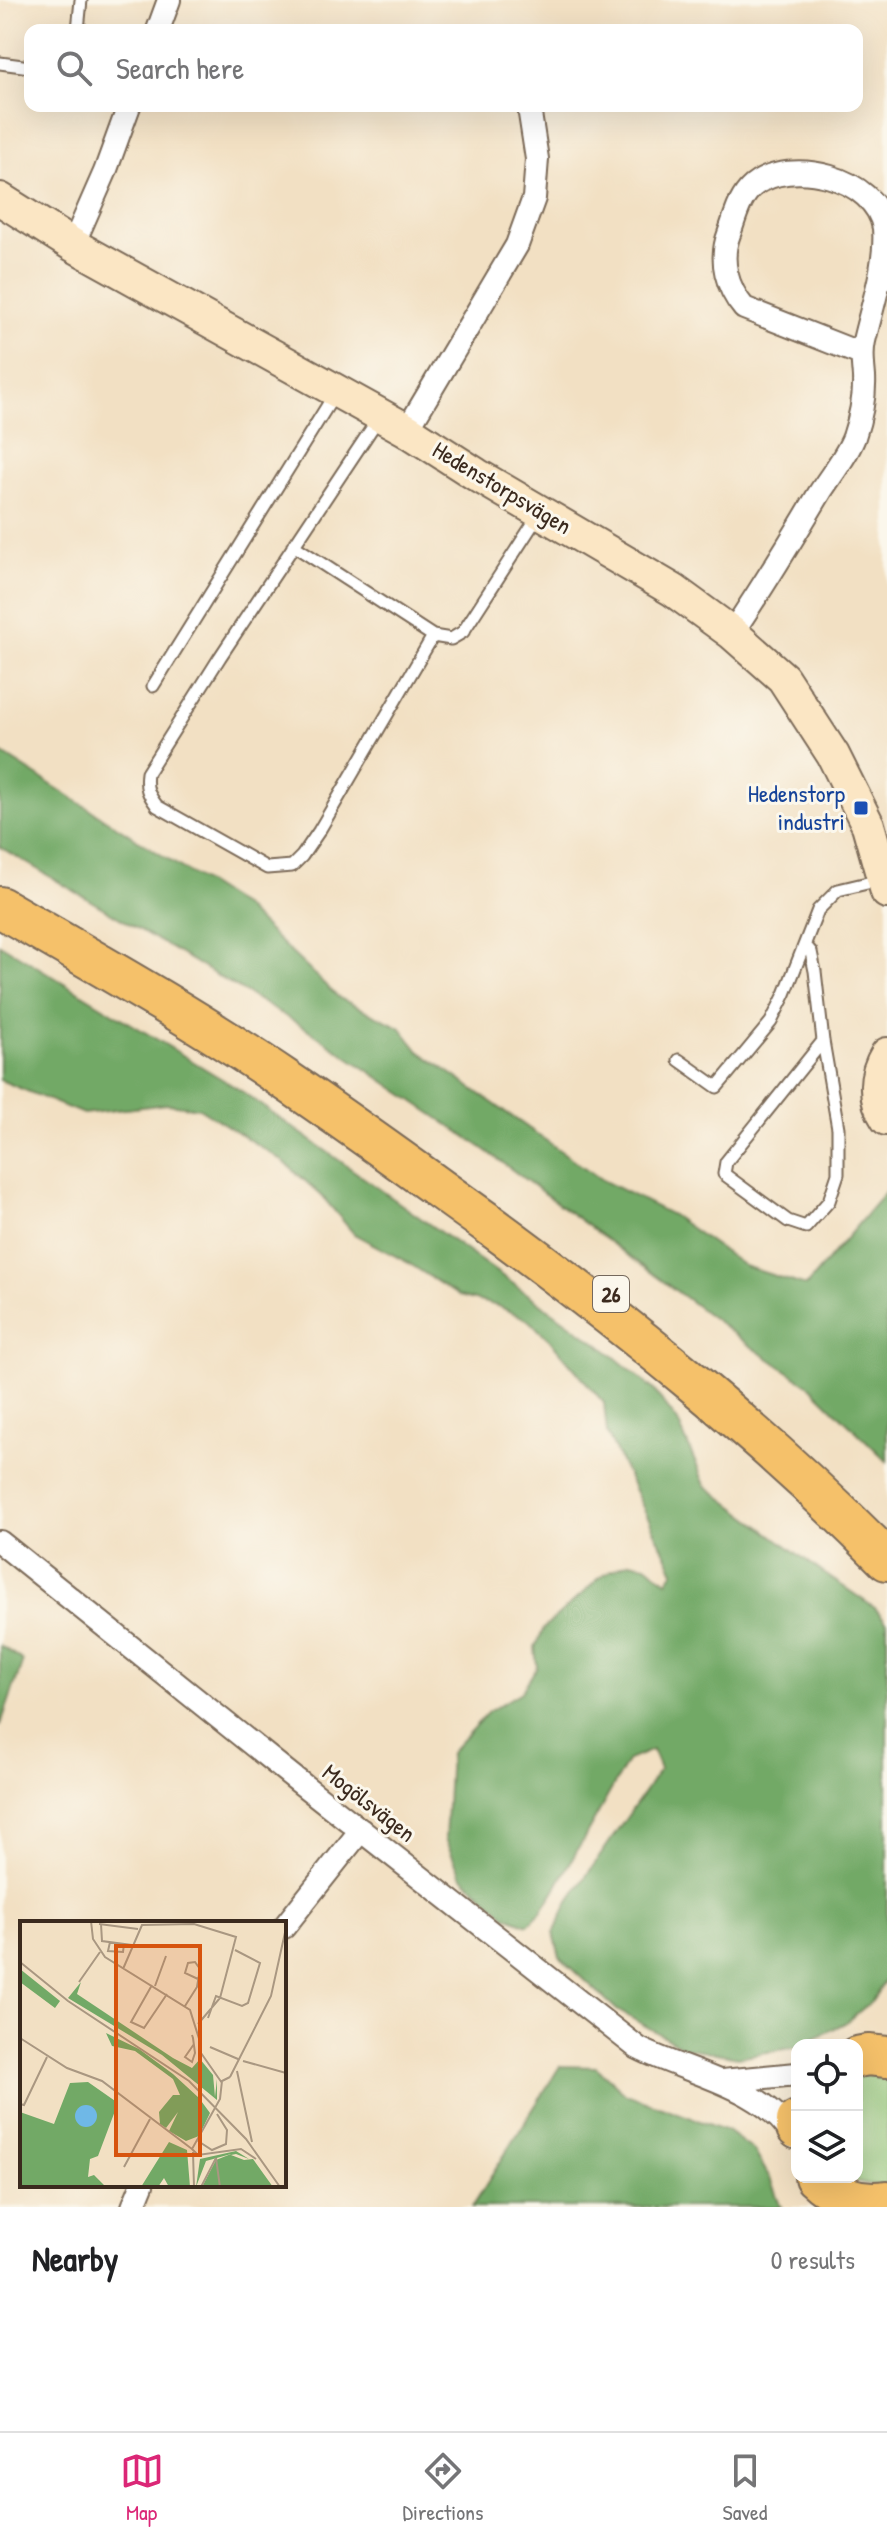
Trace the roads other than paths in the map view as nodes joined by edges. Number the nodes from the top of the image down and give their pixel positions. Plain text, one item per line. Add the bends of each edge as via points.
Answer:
1 (81, 0) edge
2 (169, 0) edge
3 (79, 24) edge
4 (160, 24) edge
5 (0, 63) edge
6 (24, 66) edge
7 (127, 112) edge
8 (530, 114) dead end
9 (0, 199) edge
10 (73, 245) junction
11 (861, 354) junction
12 (336, 391) junction
13 (393, 423) junction
14 (541, 512) junction
15 (293, 545) junction
16 (732, 633) junction
17 (433, 636) junction
18 (153, 686) dead end
19 (878, 822) edge
20 (0, 885) edge
21 (886, 886) edge
22 (0, 907) edge
23 (805, 945) junction
24 (823, 1041) junction
25 (887, 1054) edge
26 (679, 1060) dead end
27 (887, 1119) edge
28 (887, 1531) edge
29 (0, 1542) edge
30 (887, 1560) edge
31 (361, 1830) junction
32 (286, 1924) edge
33 (791, 2075) edge
34 (720, 2082) junction
35 (791, 2131) edge
36 (814, 2183) edge
37 (820, 2183) edge
38 (141, 2187) edge
39 (884, 2203) edge
40 (133, 2207) edge
41 (816, 2207) edge

1 - 3 lane
2 - 4 street
5 - 6 lane
7 - 10 street
8 - 13 street via 537,159 534,198 517,245
9 - 10 street, Hedenstorpsvägen
10 - 12 street, Hedenstorpsvägen
11 - 11 street via 885,249 883,224 874,206 837,178 794,171 755,185 742,198 727,240 731,292 744,308 762,317
11 - 16 street via 863,398 854,439
12 - 13 street, Hedenstorpsvägen
12 - 18 lane
13 - 14 street, Hedenstorpsvägen
13 - 15 lane
14 - 16 street, Hedenstorpsvägen via 673,590
14 - 17 lane via 463,632 451,639
15 - 17 lane
15 - 17 lane via 147,773 145,785 157,806 267,868 292,866 319,831
16 - 19 street, Hedenstorpsvägen via 783,678
19 - 21 street, Hedenstorpsvägen
20 - 28 highway, 26 via 290,1062 445,1169 666,1337
21 - 23 lane via 838,890 818,910
22 - 30 highway, 26 via 282,1078 539,1261 670,1363
23 - 24 lane via 815,971
23 - 26 lane via 771,1022 717,1087
24 - 24 lane via 838,1128 838,1174 829,1201 806,1227 788,1221 724,1174 726,1162
25 - 27 street via 876,1084
29 - 31 street, Mogölsvägen
31 - 32 street
31 - 34 street, Mogölsvägen via 638,2048
33 - 34 street, Mogölsvägen
34 - 35 street, Mogölsvägen via 757,2100 784,2119
36 - 41 street
37 - 39 highway via 845,2198
38 - 40 street

